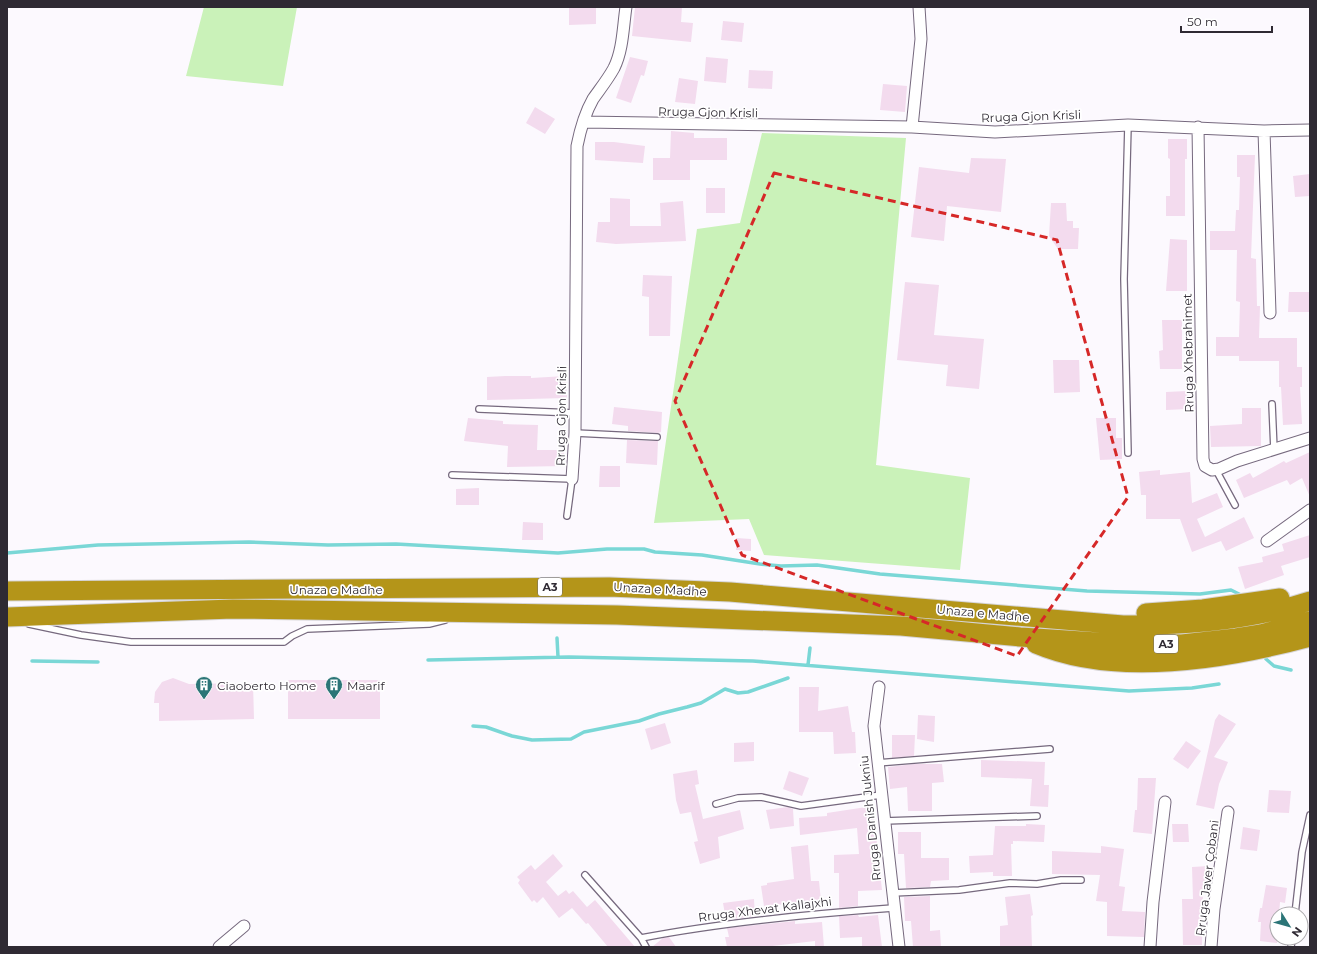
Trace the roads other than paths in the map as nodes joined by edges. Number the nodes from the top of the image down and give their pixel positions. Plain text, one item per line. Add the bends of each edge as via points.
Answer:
1 (626, 7) edge
2 (919, 7) edge
3 (584, 122) junction
4 (1128, 125) junction
5 (912, 127) junction
6 (1198, 127) junction
7 (1310, 130) edge
8 (1264, 131) junction
9 (1270, 313) dead end
10 (1272, 404) dead end
11 (479, 409) dead end
12 (575, 413) junction
13 (575, 433) junction
14 (657, 436) dead end
15 (1310, 438) edge
16 (1274, 450) junction
17 (1128, 453) dead end
18 (1216, 470) junction
19 (452, 475) dead end
20 (572, 479) junction
21 (1235, 505) dead end
22 (1310, 510) edge
23 (567, 516) dead end
24 (1267, 541) dead end
25 (1310, 590) edge
26 (7, 591) edge
27 (1310, 601) edge
28 (471, 614) junction
29 (8, 617) edge
30 (1310, 620) edge
31 (1091, 622) junction
32 (1020, 637) junction
33 (1310, 637) edge
34 (879, 687) dead end
35 (1050, 749) dead end
36 (877, 762) junction
37 (881, 795) junction
38 (1165, 802) dead end
39 (716, 804) dead end
40 (1228, 812) dead end
41 (1310, 815) edge
42 (1037, 816) dead end
43 (884, 821) junction
44 (585, 875) dead end
45 (1081, 880) dead end
46 (891, 893) junction
47 (1296, 906) edge
48 (893, 908) junction
49 (244, 926) dead end
50 (641, 938) junction
51 (219, 947) edge
52 (646, 947) edge
53 (899, 947) edge
54 (1150, 947) edge
55 (1211, 947) edge

1 - 3 street via 621,45 614,67 592,100
2 - 5 street via 921,39
3 - 5 street, Rruga Gjon Krisli
3 - 12 street, Rruga Gjon Krisli via 579,133 577,163
4 - 5 street, Rruga Gjon Krisli via 995,132
4 - 6 street, Rruga Gjon Krisli
4 - 17 lane via 1124,280
6 - 8 street, Rruga Gjon Krisli
6 - 18 street, Rruga Xhebrahimet via 1203,459 1205,466
7 - 8 street, Rruga Gjon Krisli
8 - 9 street
10 - 16 lane
11 - 12 lane
12 - 13 street, Rruga Gjon Krisli
13 - 14 lane
13 - 20 street, Rruga Gjon Krisli
15 - 16 street
16 - 18 street
18 - 21 lane
19 - 20 lane, Rruga Gjon Krisli
20 - 23 lane
22 - 24 street
25 - 31 highway via 1274,599 1203,609 1137,613
26 - 31 highway, Unaza e Madhe / A3 via 609,587 730,592
27 - 31 highway, Unaza e Madhe / A3 via 1273,612 1196,624
28 - 29 highway, Unaza e Madhe / A3 via 233,609
28 - 29 lane via 429,624 307,629 284,642 131,642 81,635
28 - 32 highway, Unaza e Madhe / A3 via 617,615 901,626
30 - 32 highway, Unaza e Madhe / A3 via 1261,634 1182,644 1128,644
32 - 33 highway via 1056,652 1086,658 1134,661 1238,654
34 - 36 street, Rruga Danish Jukniu via 874,726
35 - 36 lane
36 - 37 street, Rruga Danish Jukniu
37 - 39 lane via 800,806 761,797 738,798
37 - 43 street, Rruga Danish Jukniu
38 - 54 street
40 - 55 street, Rruga Javer Çobani
41 - 47 lane via 1302,852
42 - 43 lane
43 - 46 street, Rruga Danish Jukniu
44 - 50 lane
45 - 46 lane
46 - 48 street, Rruga Danish Jukniu
48 - 50 lane, Rruga Xhevat Kallajxhi via 792,916
48 - 53 street, Rruga Danish Jukniu
49 - 51 street
50 - 52 lane

